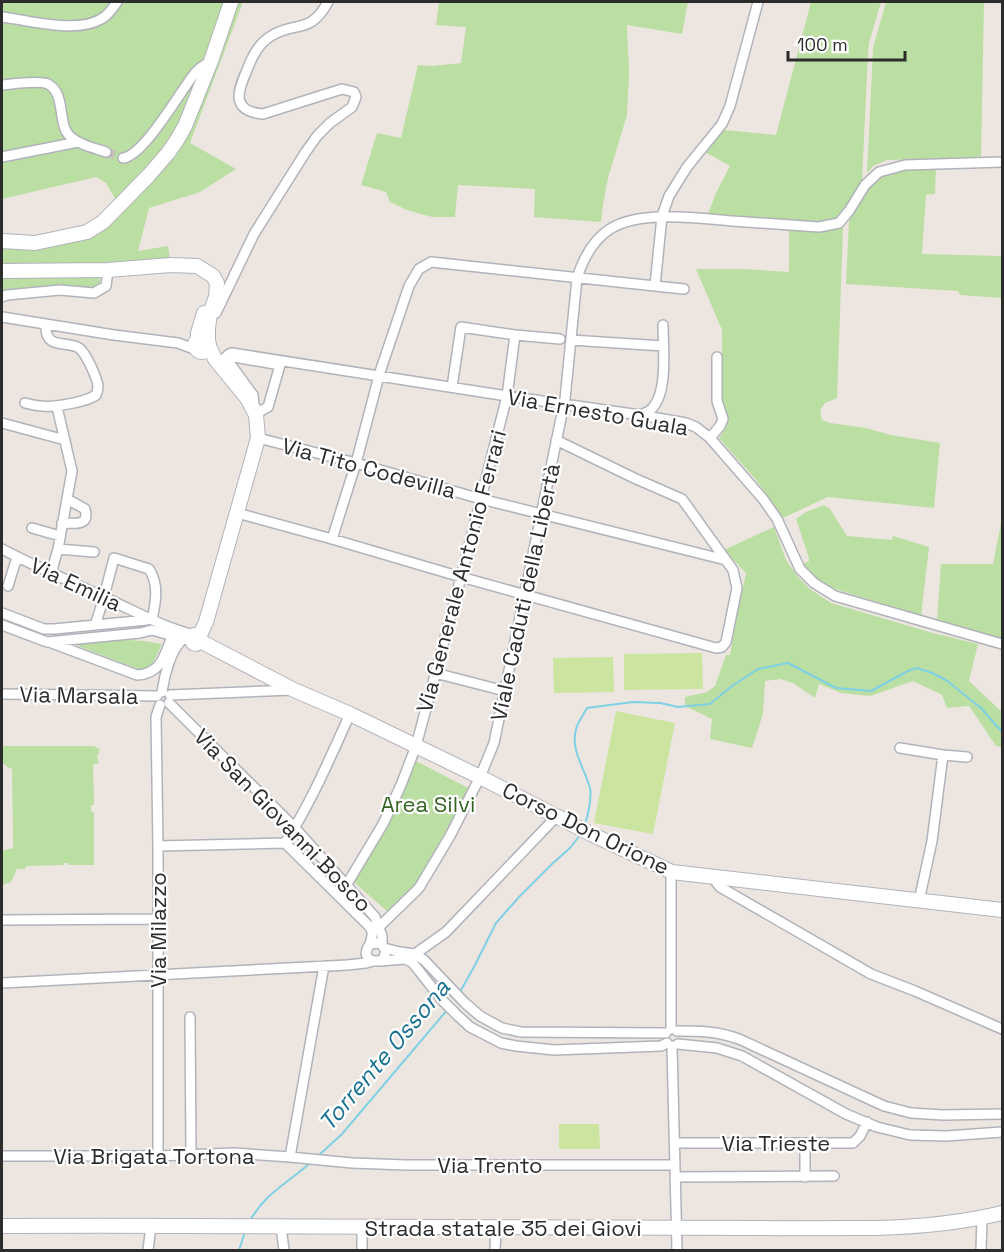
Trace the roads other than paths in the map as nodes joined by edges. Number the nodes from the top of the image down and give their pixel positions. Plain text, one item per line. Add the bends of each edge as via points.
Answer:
1 (117, 2) edge
2 (231, 2) edge
3 (328, 2) edge
4 (758, 2) edge
5 (2, 17) edge
6 (211, 61) junction
7 (2, 85) edge
8 (78, 142) junction
9 (106, 152) tunnel mouth
10 (2, 157) edge
11 (123, 158) dead end
12 (1002, 162) edge
13 (662, 216) junction
14 (2, 241) edge
15 (108, 270) junction
16 (2, 271) edge
17 (577, 278) junction
18 (655, 286) junction
19 (684, 289) dead end
20 (2, 297) edge
21 (2, 317) edge
22 (46, 324) junction
23 (663, 325) dead end
24 (515, 335) junction
25 (560, 339) dead end
26 (572, 340) junction
27 (663, 346) junction
28 (208, 348) junction
29 (717, 357) dead end
30 (284, 361) junction
31 (378, 377) junction
32 (452, 387) junction
33 (507, 396) junction
34 (25, 403) dead end
35 (564, 404) junction
36 (57, 407) junction
37 (640, 415) junction
38 (256, 419) junction
39 (2, 425) edge
40 (258, 438) junction
41 (710, 438) junction
42 (65, 440) junction
43 (556, 440) junction
44 (356, 463) junction
45 (67, 499) junction
46 (481, 499) junction
47 (237, 513) junction
48 (541, 514) junction
49 (62, 523) junction
50 (35, 528) dead end
51 (60, 536) junction
52 (332, 538) junction
53 (2, 549) edge
54 (58, 549) junction
55 (94, 552) dead end
56 (17, 557) junction
57 (726, 560) junction
58 (52, 571) junction
59 (462, 578) junction
60 (8, 586) dead end
61 (524, 595) junction
62 (105, 597) junction
63 (2, 613) edge
64 (151, 623) junction
65 (2, 625) edge
66 (95, 626) junction
67 (172, 636) junction
68 (193, 638) junction
69 (47, 642) junction
70 (1002, 644) edge
71 (435, 673) junction
72 (294, 690) junction
73 (506, 691) junction
74 (2, 694) edge
75 (163, 698) junction
76 (350, 714) junction
77 (416, 746) junction
78 (900, 748) dead end
79 (943, 755) junction
80 (967, 757) dead end
81 (480, 777) junction
82 (556, 817) junction
83 (295, 828) junction
84 (285, 843) junction
85 (158, 846) junction
86 (672, 872) junction
87 (711, 877) junction
88 (347, 884) junction
89 (919, 900) junction
90 (1002, 910) edge
91 (157, 919) junction
92 (2, 920) edge
93 (378, 928) junction
94 (370, 944) junction
95 (383, 946) junction
96 (415, 954) junction
97 (376, 961) junction
98 (324, 966) junction
99 (158, 975) junction
100 (2, 983) edge
101 (190, 1017) dead end
102 (1002, 1029) edge
103 (671, 1031) junction
104 (555, 1032) junction
105 (620, 1032) junction
106 (672, 1044) junction
107 (621, 1047) junction
108 (554, 1050) junction
109 (1002, 1114) edge
110 (867, 1122) junction
111 (1002, 1132) edge
112 (674, 1143) junction
113 (805, 1143) junction
114 (191, 1155) junction
115 (2, 1156) edge
116 (158, 1156) junction
117 (290, 1157) junction
118 (306, 1159) joint
119 (674, 1165) junction
120 (834, 1176) dead end
121 (675, 1177) junction
122 (805, 1177) junction
123 (1002, 1213) edge
124 (982, 1217) junction
125 (2, 1226) edge
126 (151, 1226) junction
127 (281, 1227) junction
128 (362, 1227) junction
129 (496, 1227) junction
130 (676, 1229) junction
131 (148, 1251) edge
132 (284, 1251) edge
133 (362, 1251) edge
134 (495, 1251) edge
135 (676, 1251) edge
136 (981, 1251) edge

1 - 5 street via 103,19 89,24 54,25
2 - 6 street
3 - 28 street via 314,20 280,32 259,47 240,87 239,98 251,113 263,114 342,89 354,92 355,102 317,136 254,234
4 - 13 street via 722,124 687,167
6 - 11 street via 196,72 144,142 132,155
6 - 14 street via 177,140 104,222 87,232 35,243
7 - 8 street via 47,84 55,90 66,131
8 - 9 street
8 - 10 street
12 - 13 street via 905,165 879,172 839,223 819,227
13 - 17 street via 610,229 582,262
13 - 18 street
15 - 16 street
15 - 20 street via 106,286 94,293 60,290
15 - 28 street via 190,265 213,276 217,283
17 - 18 street
17 - 26 street, Viale Caduti della Libertà
17 - 31 street via 431,262 419,269 409,286
18 - 19 street
21 - 22 street
22 - 28 street
22 - 36 street via 52,340 81,350 98,387 90,399
23 - 27 street
24 - 25 street
24 - 32 street via 461,327
24 - 33 street, Via Generale Antonio Ferrari
26 - 27 street
26 - 35 street, Viale Caduti della Libertà
27 - 37 street via 661,392 650,411
28 - 28 street via 253,395 259,412 268,407 280,365
28 - 30 street, Via Ernesto Guala
28 - 38 street via 243,391
29 - 41 street via 717,401 723,419
30 - 31 street, Via Ernesto Guala
30 - 38 street via 271,410
31 - 32 street, Via Ernesto Guala
31 - 44 street
32 - 33 street, Via Ernesto Guala
33 - 35 street, Via Ernesto Guala
33 - 46 street, Via Generale Antonio Ferrari
34 - 36 street
35 - 37 street, Via Ernesto Guala
35 - 43 street, Viale Caduti della Libertà
36 - 42 street
37 - 41 street, Via Ernesto Guala via 686,423
38 - 40 street
39 - 42 street
40 - 44 street, Via Tito Codevilla
40 - 47 street
41 - 70 street, Via Ernesto Guala via 777,519 800,569 814,583 835,596
42 - 45 street via 72,471
43 - 48 street, Viale Caduti della Libertà
43 - 57 street via 682,499
44 - 46 street, Via Tito Codevilla
44 - 52 street
45 - 49 street
45 - 49 street via 85,509 87,518
46 - 48 street, Via Tito Codevilla
46 - 59 street, Via Generale Antonio Ferrari
47 - 52 street
47 - 68 street via 206,622
48 - 57 street, Via Tito Codevilla
48 - 61 street, Viale Caduti della Libertà
49 - 51 street
50 - 51 street
51 - 54 street
52 - 59 street
53 - 56 street, Via Emilia
54 - 55 street
54 - 58 street
56 - 58 street, Via Emilia
56 - 60 street
57 - 61 street via 734,570 736,588 722,647
58 - 62 street, Via Emilia
59 - 61 street
59 - 71 street, Via Generale Antonio Ferrari
61 - 73 street, Viale Caduti della Libertà
62 - 64 street, Via Emilia
62 - 64 street via 114,558 149,569 156,603
62 - 66 street
63 - 66 street via 44,629
64 - 66 street
64 - 67 street
64 - 68 street, Via Emilia
64 - 69 street via 140,633
65 - 69 street
67 - 68 street
67 - 69 street via 159,665 143,675
68 - 72 street, Corso Don Orione
68 - 75 street, Via Milazzo via 178,644 164,680
71 - 73 street
71 - 77 street, Via Generale Antonio Ferrari
72 - 75 street, Via Marsala
72 - 76 street, Corso Don Orione
73 - 81 street, Viale Caduti della Libertà via 494,743
74 - 75 street, Via Marsala
75 - 83 street, Via San Giovanni Bosco
75 - 85 street, Via Milazzo via 156,717
76 - 77 street, Corso Don Orione
76 - 83 street
77 - 81 street, Corso Don Orione
77 - 88 street, Via Generale Antonio Ferrari via 383,824
78 - 79 street
79 - 80 street
79 - 89 street via 932,841
81 - 82 street, Corso Don Orione
81 - 93 street, Viale Caduti della Libertà via 419,888
82 - 86 street, Corso Don Orione
82 - 96 street via 446,932
83 - 84 street
83 - 88 street, Via San Giovanni Bosco
84 - 85 street
84 - 94 street, Via San Giovanni Bosco via 369,926
85 - 91 street, Via Milazzo
86 - 87 street, Corso Don Orione
86 - 103 street
87 - 89 street, Corso Don Orione
87 - 102 street via 720,887 867,971
88 - 93 street, Via San Giovanni Bosco via 375,917
89 - 90 street, Corso Don Orione
91 - 92 street
91 - 99 street, Via Milazzo
93 - 95 street, Via San Giovanni Bosco
94 - 95 street
94 - 97 street via 366,954
95 - 96 street
95 - 97 street via 385,956
96 - 104 street via 480,1016 502,1028
97 - 98 street
97 - 108 street via 412,962 457,1015 501,1043
98 - 99 street
98 - 117 street
99 - 100 street
99 - 116 street, Via Milazzo
101 - 114 street
103 - 105 street
103 - 106 street via 664,1038
103 - 106 street via 681,1037
103 - 109 street via 704,1031 739,1039 884,1106 911,1113
104 - 105 street
104 - 108 street
105 - 107 street
106 - 107 street
106 - 110 street via 717,1047 742,1056
106 - 112 street
107 - 108 street
110 - 111 street via 910,1135
110 - 113 street, Via Trieste via 853,1143
112 - 113 street, Via Trieste
112 - 119 street
113 - 122 street
114 - 116 street, Via Brigata Tortona
114 - 117 street, Via Brigata Tortona
115 - 116 street, Via Brigata Tortona
117 - 118 street, Via Brigata Tortona
118 - 119 street, Via Trento via 452,1166
119 - 121 street
120 - 122 street
121 - 122 street
121 - 130 street
123 - 124 street, Strada statale 35 dei Giovi
124 - 130 street, Strada statale 35 dei Giovi via 900,1228
124 - 136 street
125 - 126 street, Strada statale 35 dei Giovi
126 - 127 street, Strada statale 35 dei Giovi
126 - 131 street
127 - 128 street, Strada statale 35 dei Giovi
127 - 132 street
128 - 129 street, Strada statale 35 dei Giovi
128 - 133 street
129 - 130 street, Strada statale 35 dei Giovi
129 - 134 street
130 - 135 street

